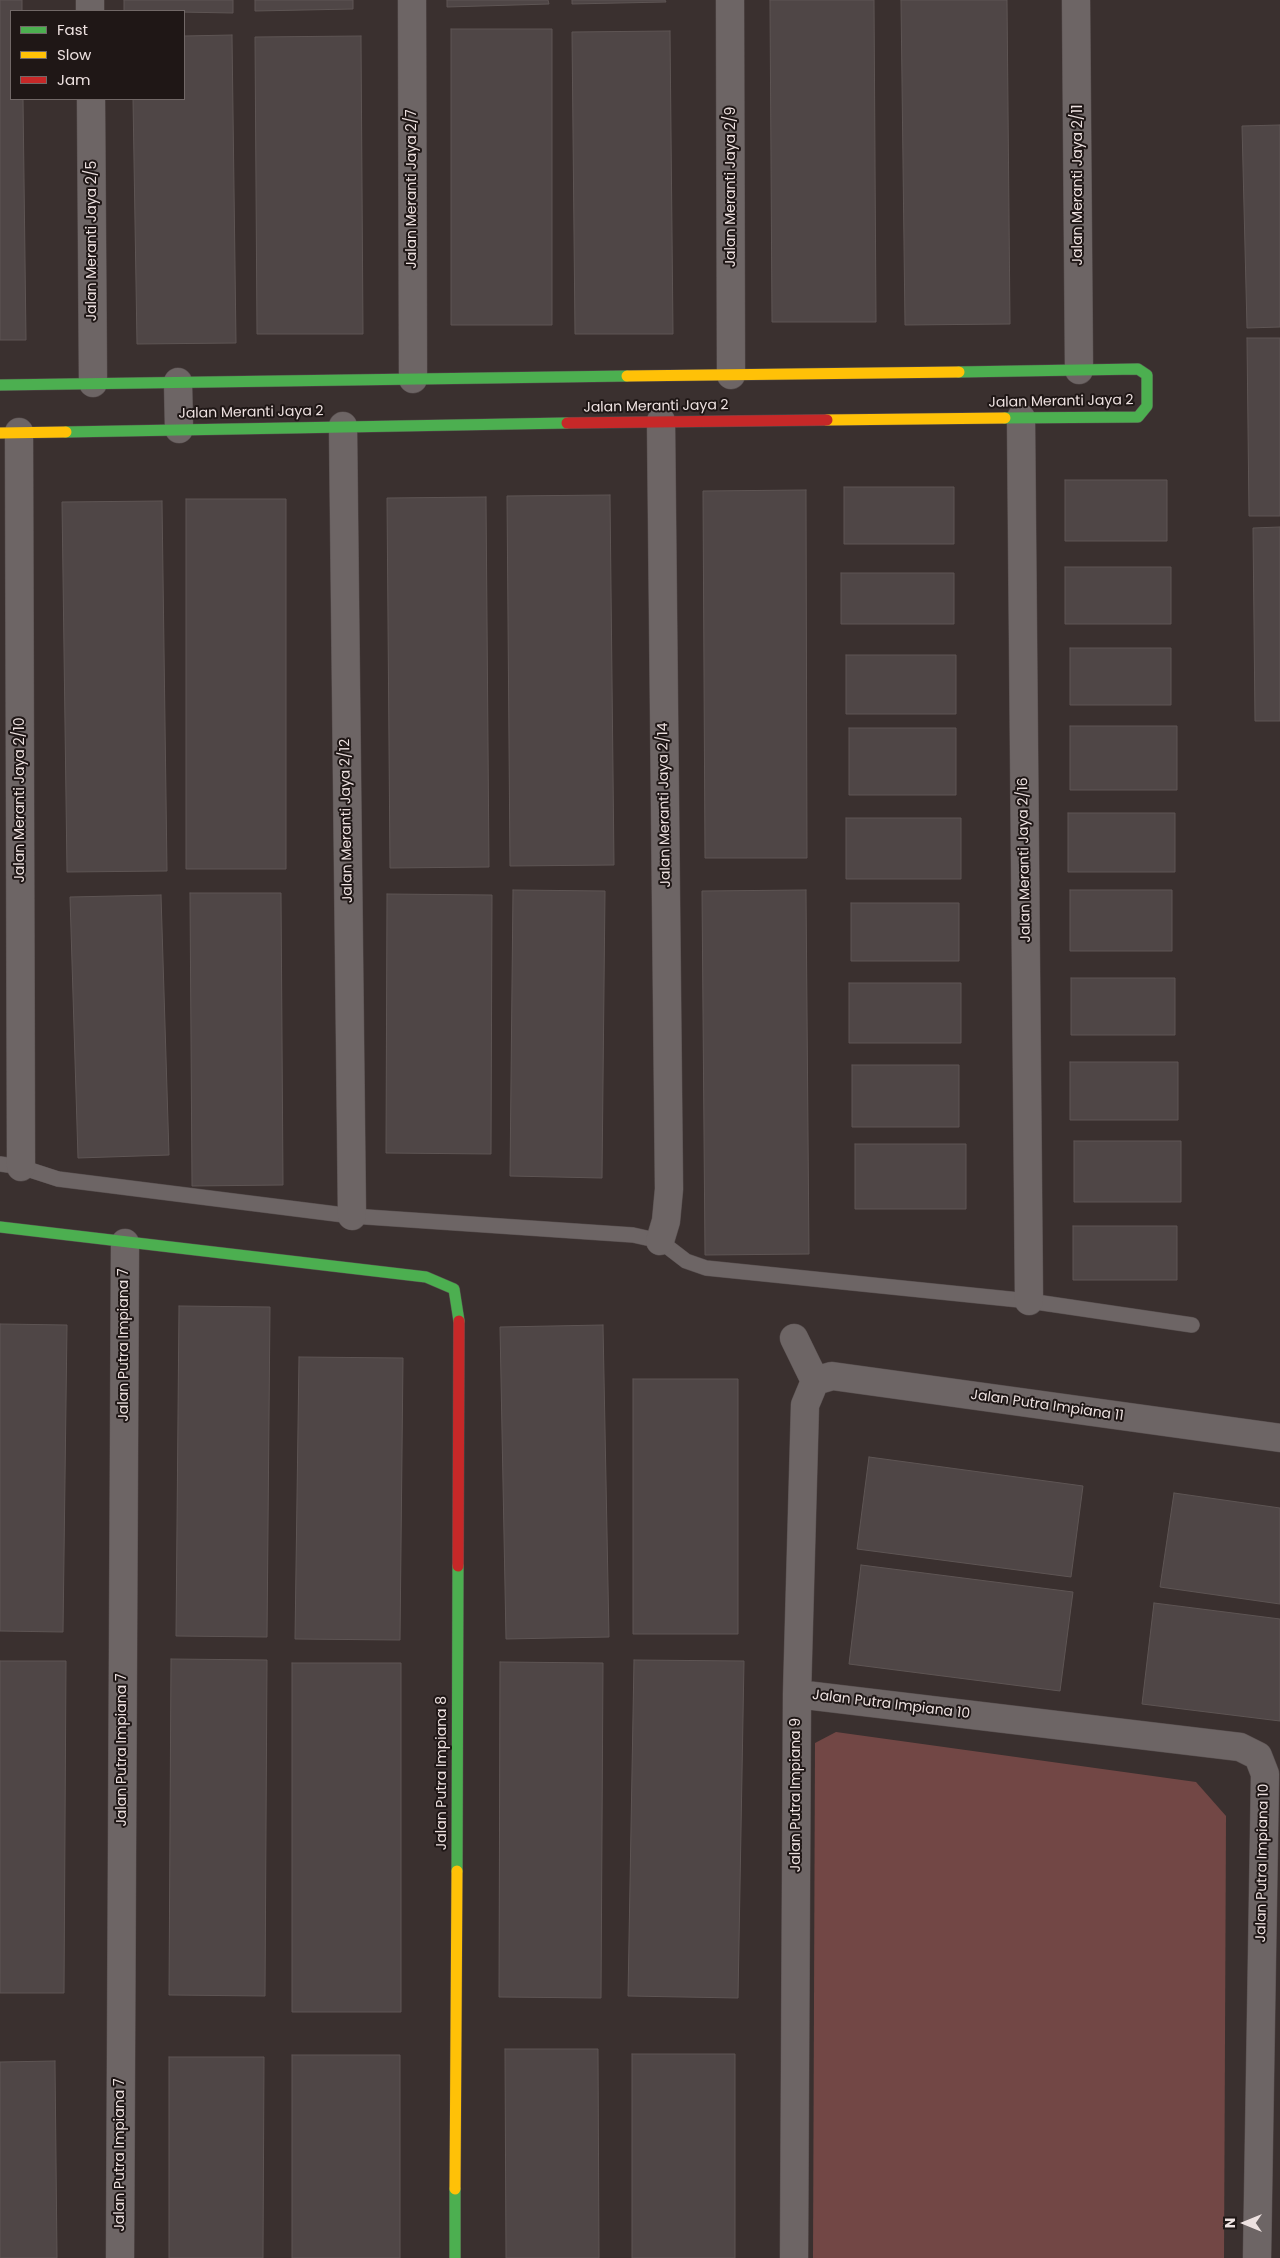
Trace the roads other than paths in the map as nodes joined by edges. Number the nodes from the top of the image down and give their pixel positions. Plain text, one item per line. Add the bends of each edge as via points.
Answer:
1 (412, 0) edge
2 (730, 0) edge
3 (1076, 0) edge
4 (91, 100) edge
5 (1079, 370) junction
6 (731, 375) junction
7 (413, 379) junction
8 (178, 382) junction
9 (93, 383) junction
10 (0, 385) edge
11 (1021, 418) junction
12 (661, 421) junction
13 (342, 426) junction
14 (179, 429) junction
15 (10, 432) edge
16 (10, 1165) edge
17 (352, 1216) junction
18 (0, 1227) edge
19 (660, 1241) junction
20 (125, 1242) junction
21 (1028, 1301) junction
22 (1192, 1325) dead end
23 (794, 1338) dead end
24 (815, 1381) junction
25 (1280, 1438) edge
26 (797, 1694) junction
27 (120, 2258) edge
28 (455, 2258) edge
29 (794, 2258) edge
30 (1257, 2258) edge

1 - 7 street, Jalan Meranti Jaya 2/7
2 - 6 street, Jalan Meranti Jaya 2/9
3 - 5 street, Jalan Meranti Jaya 2/11
4 - 9 street, Jalan Meranti Jaya 2/5
5 - 6 street, Jalan Meranti Jaya 2
5 - 11 street, Jalan Meranti Jaya 2 via 1138,369 1147,375 1147,406 1138,417
6 - 7 street, Jalan Meranti Jaya 2
7 - 8 street, Jalan Meranti Jaya 2
8 - 9 street, Jalan Meranti Jaya 2
8 - 14 street
9 - 10 street, Jalan Meranti Jaya 2
11 - 12 street, Jalan Meranti Jaya 2
11 - 21 street, Jalan Meranti Jaya 2/16
12 - 13 street, Jalan Meranti Jaya 2
12 - 19 street, Jalan Meranti Jaya 2/14 via 668,1189 666,1221
13 - 14 street, Jalan Meranti Jaya 2
13 - 17 street, Jalan Meranti Jaya 2/12
14 - 15 street, Jalan Meranti Jaya 2
15 - 16 street, Jalan Meranti Jaya 2/10
16 - 17 lane via 58,1180
17 - 19 lane via 608,1232
18 - 20 street
19 - 21 lane via 686,1261 706,1268
20 - 27 street, Jalan Putra Impiana 7
20 - 28 street, Jalan Putra Impiana 8 via 426,1277 454,1289 459,1316
21 - 22 lane
23 - 24 street
24 - 25 street, Jalan Putra Impiana 11 via 832,1376
24 - 26 street, Jalan Putra Impiana 9 via 805,1405
26 - 29 street, Jalan Putra Impiana 9
26 - 30 street, Jalan Putra Impiana 10 via 1240,1747 1258,1756 1265,1774

